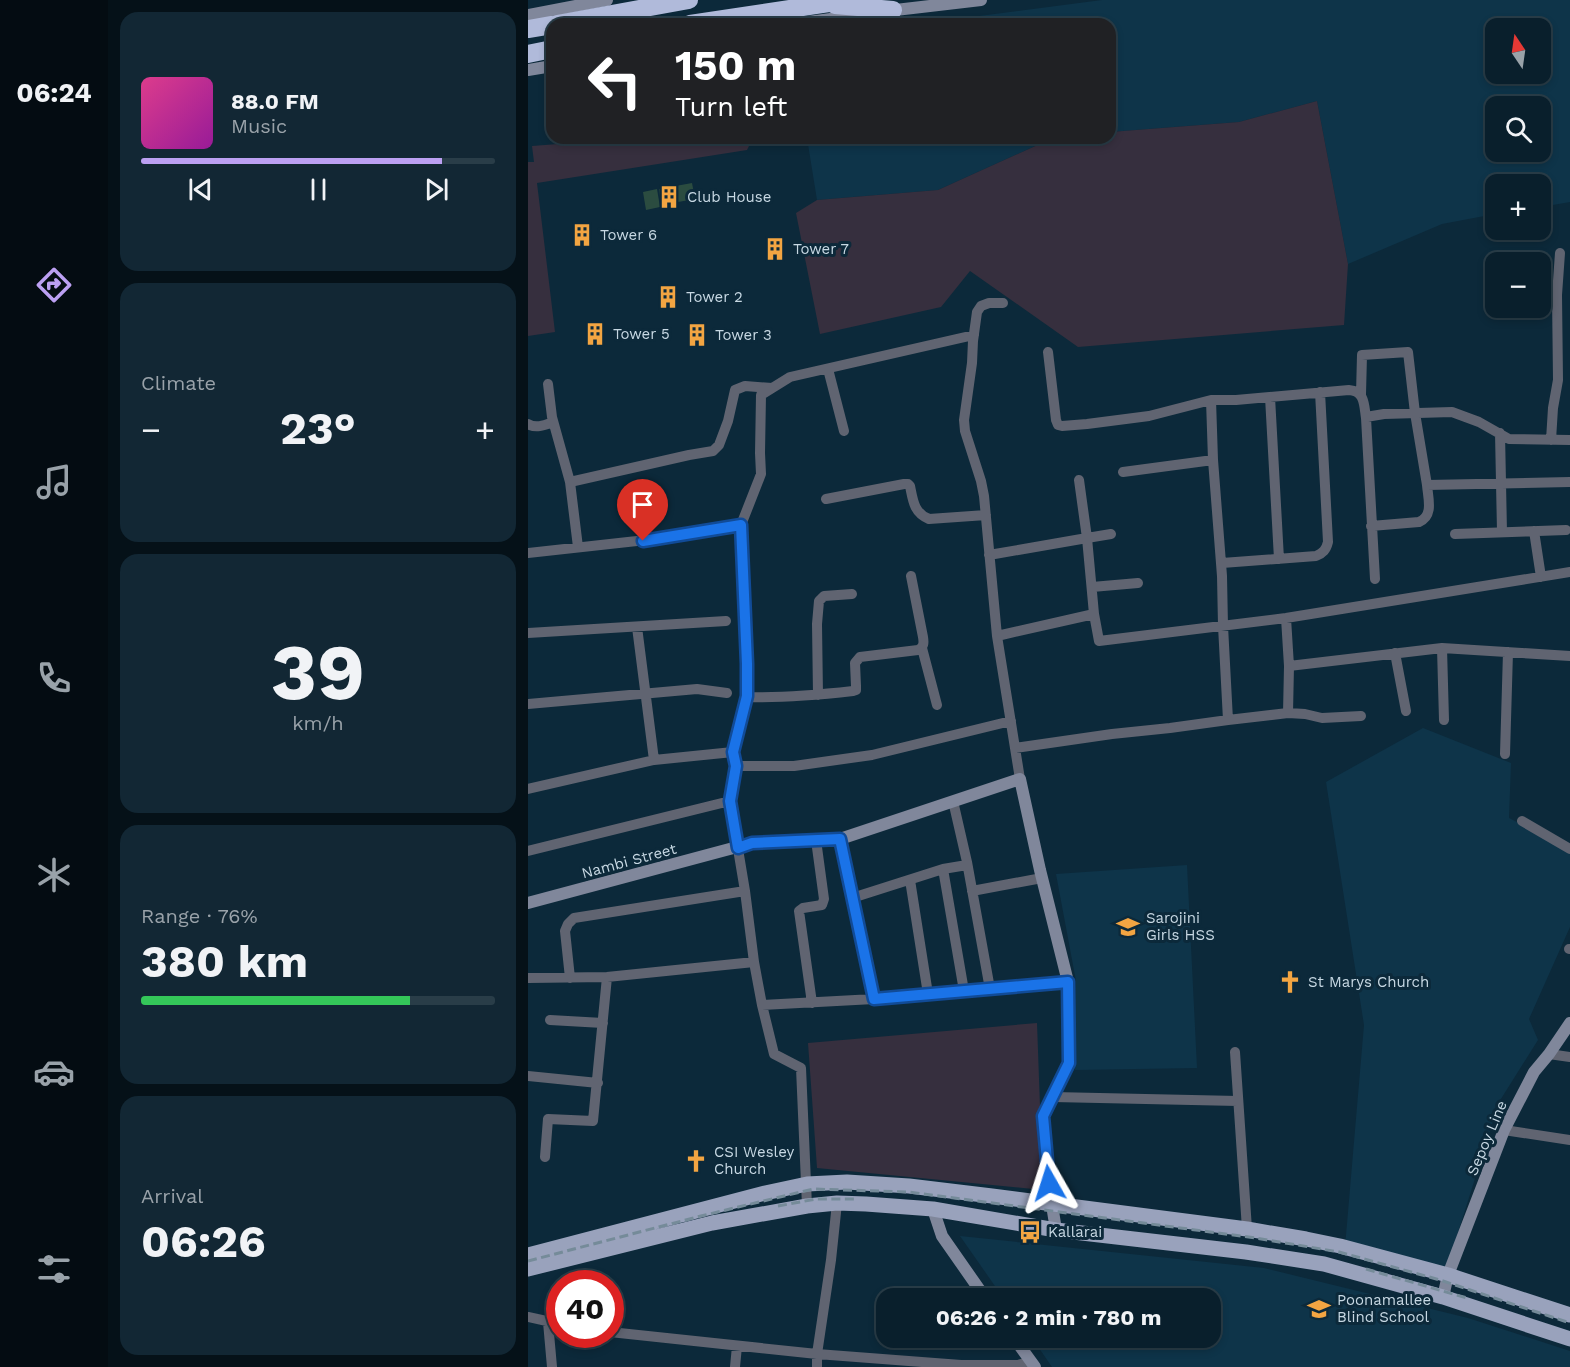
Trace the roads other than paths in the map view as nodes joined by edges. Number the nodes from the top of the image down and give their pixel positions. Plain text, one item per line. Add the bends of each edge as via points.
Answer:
1 (607, 0) edge
2 (849, 0) edge
3 (981, 0) edge
4 (680, 2) edge
5 (582, 5) junction
6 (810, 5) junction
7 (893, 10) junction
8 (528, 15) edge
9 (590, 18) edge
10 (728, 18) edge
11 (836, 18) edge
12 (546, 26) edge
13 (528, 29) edge
14 (546, 51) edge
15 (528, 54) edge
16 (546, 67) edge
17 (528, 70) edge
18 (1560, 253) dead end
19 (1003, 303) dead end
20 (974, 335) junction
21 (1048, 352) dead end
22 (828, 369) junction
23 (548, 384) dead end
24 (772, 388) junction
25 (1320, 392) junction
26 (1361, 394) junction
27 (1270, 397) junction
28 (1211, 400) junction
29 (1415, 413) junction
30 (1366, 417) junction
31 (554, 422) junction
32 (529, 427) edge
33 (844, 431) dead end
34 (1500, 433) junction
35 (1551, 440) junction
36 (1570, 440) edge
37 (1213, 460) junction
38 (1123, 472) dead end
39 (1079, 480) dead end
40 (570, 482) junction
41 (1570, 482) edge
42 (1502, 483) junction
43 (1426, 485) junction
44 (826, 499) dead end
45 (986, 515) junction
46 (741, 525) junction
47 (1371, 526) junction
48 (1566, 530) dead end
49 (1534, 531) junction
50 (1502, 532) junction
51 (1111, 534) dead end
52 (1455, 534) dead end
53 (1087, 538) junction
54 (578, 547) junction
55 (528, 553) edge
56 (989, 555) junction
57 (1279, 559) junction
58 (1221, 563) junction
59 (1570, 572) edge
60 (911, 576) dead end
61 (1541, 578) junction
62 (1375, 579) dead end
63 (1138, 583) dead end
64 (1092, 587) junction
65 (852, 594) dead end
66 (1094, 614) junction
67 (1286, 618) junction
68 (726, 621) dead end
69 (1223, 626) junction
70 (637, 627) junction
71 (528, 633) edge
72 (997, 636) junction
73 (922, 648) junction
74 (1442, 648) junction
75 (1508, 652) junction
76 (1395, 653) junction
77 (1570, 656) edge
78 (1289, 666) junction
79 (644, 693) junction
80 (727, 693) dead end
81 (818, 695) junction
82 (747, 696) junction
83 (528, 704) edge
84 (938, 705) dead end
85 (1406, 711) dead end
86 (1288, 713) junction
87 (1361, 716) dead end
88 (1228, 720) junction
89 (1444, 720) dead end
90 (1011, 721) junction
91 (1015, 748) junction
92 (733, 752) junction
93 (1505, 754) dead end
94 (654, 760) junction
95 (736, 766) junction
96 (1020, 778) junction
97 (528, 789) edge
98 (730, 801) junction
99 (954, 801) junction
100 (1522, 821) dead end
101 (840, 839) junction
102 (816, 840) junction
103 (738, 848) junction
104 (1570, 849) edge
105 (528, 851) edge
106 (967, 865) junction
107 (943, 869) junction
108 (1042, 878) junction
109 (910, 880) junction
110 (745, 891) junction
111 (972, 891) junction
112 (852, 898) junction
113 (528, 903) edge
114 (754, 962) junction
115 (608, 977) junction
116 (528, 978) edge
117 (570, 978) junction
118 (1068, 982) junction
119 (990, 989) junction
120 (964, 991) junction
121 (928, 994) junction
122 (874, 999) junction
123 (812, 1003) junction
124 (762, 1005) junction
125 (550, 1020) dead end
126 (603, 1023) junction
127 (1570, 1023) edge
128 (1234, 1052) dead end
129 (1549, 1054) junction
130 (1570, 1057) edge
131 (528, 1076) edge
132 (598, 1083) junction
133 (1053, 1098) junction
134 (1238, 1101) junction
135 (1504, 1130) junction
136 (1570, 1140) edge
137 (545, 1158) dead end
138 (807, 1184) junction
139 (837, 1203) junction
140 (1052, 1205) junction
141 (807, 1206) junction
142 (933, 1209) junction
143 (1247, 1229) junction
144 (1056, 1230) junction
145 (528, 1255) edge
146 (528, 1269) edge
147 (1448, 1275) junction
148 (979, 1288) edge
149 (1443, 1297) junction
150 (1570, 1315) edge
151 (528, 1317) edge
152 (546, 1322) edge
153 (624, 1334) edge
154 (1570, 1339) edge
155 (737, 1346) junction
156 (550, 1348) edge
157 (1021, 1348) edge
158 (817, 1354) junction
159 (1033, 1364) edge
160 (552, 1367) edge
161 (735, 1367) edge
162 (817, 1367) edge

1 - 5 street
2 - 6 highway
3 - 7 street
4 - 5 highway via 608,8
4 - 9 highway
5 - 8 street
6 - 7 highway
6 - 10 highway
7 - 11 street
12 - 13 highway
14 - 15 highway
16 - 17 street
18 - 35 street via 1558,380
19 - 20 street via 981,306
20 - 22 street
20 - 45 street via 964,420 981,480
21 - 28 street via 1058,425 1149,416
22 - 24 street via 790,378
22 - 33 street
23 - 31 street
24 - 40 street via 745,386 735,390 719,446 713,451
24 - 46 street via 762,394 761,474
25 - 26 street via 1354,390
25 - 27 street
25 - 57 street via 1327,548 1316,556
26 - 29 street via 1362,355 1408,352
26 - 30 street
27 - 28 street
27 - 57 street
28 - 37 street
29 - 30 street
29 - 34 street via 1452,412
29 - 43 street
30 - 47 street
31 - 32 street
31 - 40 street
34 - 35 street via 1515,440
34 - 42 street
35 - 36 street
37 - 38 street
37 - 58 street
39 - 53 street
40 - 54 street
41 - 42 street
42 - 43 street
42 - 50 street
43 - 47 street via 1429,514 1425,519
44 - 45 street via 908,484 921,516 929,519
45 - 56 street
46 - 54 street
46 - 82 street
47 - 62 street
48 - 49 street
49 - 50 street
49 - 61 street
50 - 52 street
51 - 53 street
53 - 56 street
53 - 64 street
54 - 55 street
56 - 72 street
57 - 58 street
58 - 69 street
59 - 61 street
60 - 73 street
61 - 67 street
63 - 64 street
64 - 66 street
65 - 81 street via 824,596 819,601
66 - 69 street via 1099,641
66 - 72 street
67 - 69 street
67 - 78 street
68 - 70 street
69 - 88 street
70 - 71 street
70 - 79 street
72 - 90 street
73 - 81 street via 860,657 855,663 856,690
73 - 84 street
74 - 75 street
74 - 76 street
74 - 89 street
75 - 77 street
75 - 93 street
76 - 78 street
76 - 85 street
78 - 86 street
79 - 80 street via 697,689
79 - 83 street
79 - 94 street
81 - 82 street
82 - 92 street
86 - 87 street via 1322,718
86 - 88 street
88 - 91 street
90 - 91 street
90 - 95 street via 872,755 794,766
91 - 96 street
92 - 94 street
92 - 95 street
94 - 97 street
95 - 98 street
96 - 99 street, Nambi Street
96 - 108 street
98 - 103 street
98 - 105 street
99 - 101 street, Nambi Street
99 - 106 street
100 - 104 street
101 - 102 street, Nambi Street
101 - 112 street
102 - 103 street, Nambi Street via 752,843
102 - 123 street via 824,899 822,905 800,909 799,915
103 - 110 street
103 - 113 street, Nambi Street
106 - 107 street
106 - 111 street
107 - 109 street
107 - 120 street
108 - 111 street
108 - 118 street
109 - 112 street
109 - 121 street
110 - 114 street
110 - 117 street via 574,918 565,931
111 - 119 street
112 - 122 street
114 - 115 street
114 - 124 street
115 - 117 street
115 - 126 street
116 - 117 street
118 - 119 street
118 - 133 street via 1069,1063
119 - 120 street
120 - 121 street
121 - 122 street
122 - 123 street
123 - 124 street
124 - 138 street via 774,1054 801,1068
125 - 126 street
126 - 132 street
127 - 129 street, Sepoy Line
128 - 134 street
129 - 130 street
129 - 135 street, Sepoy Line via 1534,1072
131 - 132 street
132 - 137 street via 592,1121 548,1119
133 - 134 street
133 - 140 street via 1043,1116
134 - 143 street
135 - 136 street
135 - 147 street, Sepoy Line
138 - 140 main road via 909,1186
138 - 141 street
138 - 145 main road
139 - 141 main road
139 - 142 main road
139 - 158 street
140 - 143 main road
140 - 144 street
141 - 146 main road via 712,1222
142 - 144 main road
142 - 148 street via 942,1236
143 - 147 main road via 1340,1246
144 - 149 main road via 1324,1264
147 - 149 street, Sepoy Line
147 - 150 main road
149 - 154 main road
151 - 152 street
153 - 155 street
155 - 158 street
155 - 161 street
156 - 160 street
157 - 159 street
158 - 159 street via 961,1365
158 - 162 street

